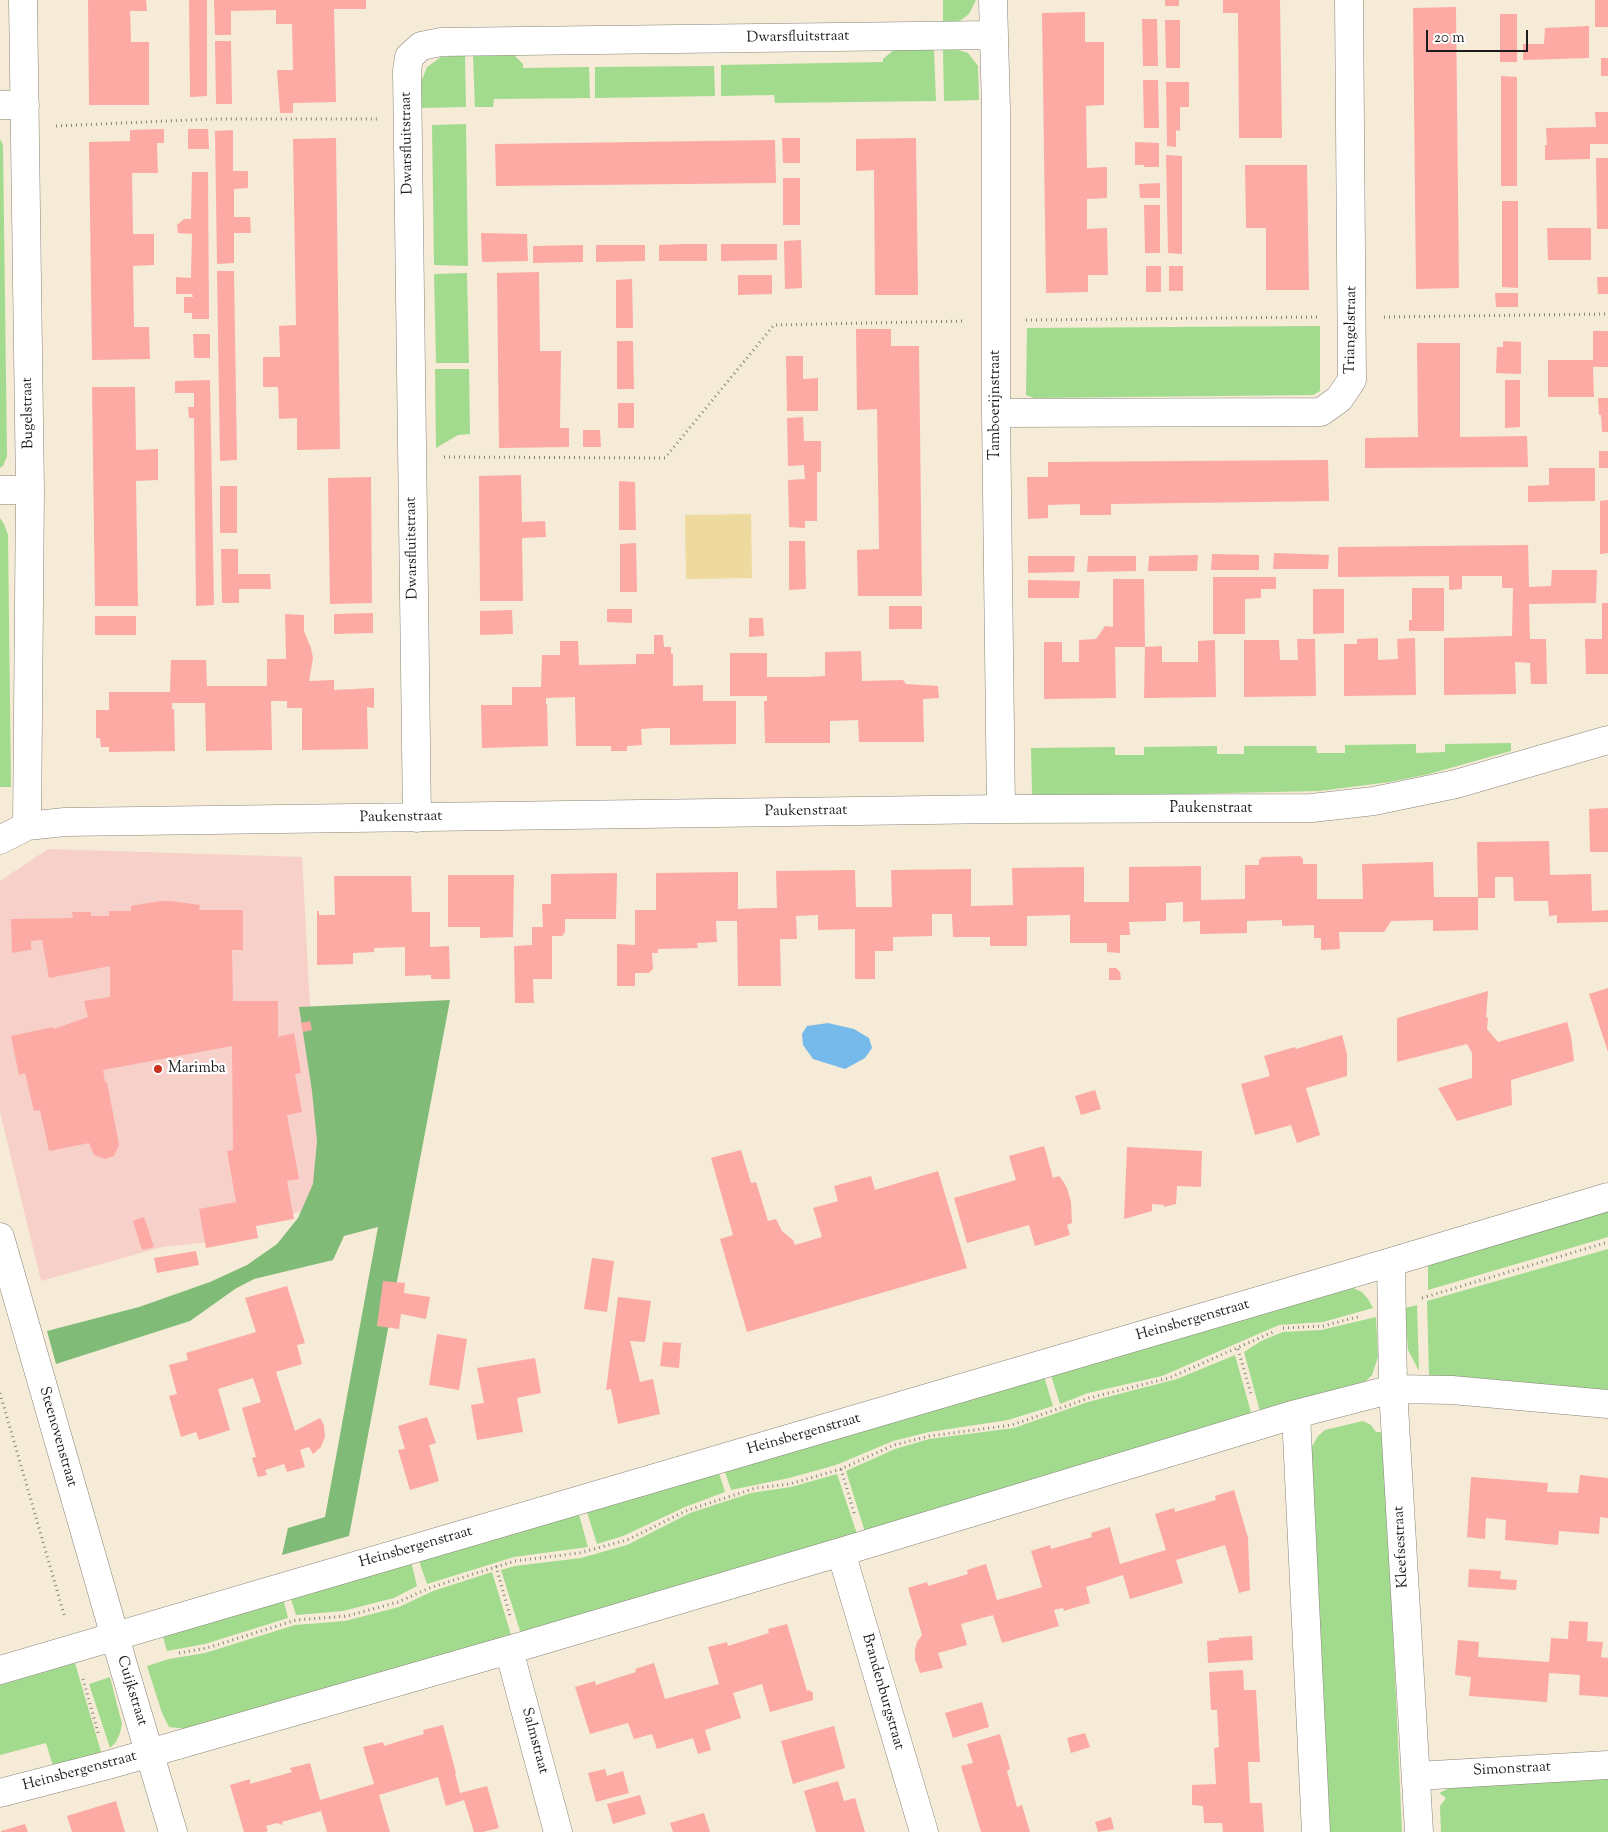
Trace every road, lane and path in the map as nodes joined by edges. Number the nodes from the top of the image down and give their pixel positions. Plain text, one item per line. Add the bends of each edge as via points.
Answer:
1 (23, 0) edge
2 (993, 0) edge
3 (1349, 0) edge
4 (993, 35) junction
5 (17, 112) edge
6 (407, 119) junction
7 (1608, 314) edge
8 (1353, 318) junction
9 (996, 320) junction
10 (996, 413) junction
11 (412, 457) junction
12 (0, 490) edge
13 (30, 490) junction
14 (1608, 740) edge
15 (1002, 809) junction
16 (417, 818) junction
17 (27, 826) junction
18 (0, 840) edge
19 (1608, 1197) edge
20 (0, 1237) edge
21 (1608, 1242) edge
22 (1392, 1262) junction
23 (1392, 1307) junction
24 (1238, 1349) junction
25 (1393, 1389) junction
26 (0, 1393) edge
27 (1608, 1404) edge
28 (1296, 1414) junction
29 (1259, 1425) junction
30 (841, 1469) junction
31 (852, 1548) junction
32 (496, 1566) junction
33 (115, 1636) junction
34 (514, 1648) junction
35 (74, 1649) junction
36 (172, 1654) dead end
37 (0, 1670) edge
38 (150, 1753) junction
39 (108, 1765) junction
40 (1608, 1765) edge
41 (1416, 1776) junction
42 (0, 1793) edge
43 (173, 1832) edge
44 (558, 1832) edge
45 (924, 1832) edge
46 (1316, 1832) edge
47 (1419, 1832) edge

1 - 5 street, Bugelstraat
2 - 4 street, Tamboerijnstraat
3 - 8 street, Triangelstraat
4 - 6 street, Dwarsfluitstraat via 441,42 422,46 409,57
4 - 9 street, Tamboerijnstraat
5 - 6 path via 212,119
5 - 13 street, Bugelstraat
6 - 11 street, Dwarsfluitstraat
7 - 8 path
8 - 9 path
8 - 10 street, Triangelstraat via 1352,380 1339,399 1321,412
9 - 10 street, Tamboerijnstraat
9 - 11 path via 774,325 665,458
10 - 15 street, Tamboerijnstraat
11 - 16 street, Dwarsfluitstraat
12 - 13 street
13 - 17 street, Bugelstraat
14 - 15 street, Paukenstraat via 1456,784 1374,801 1312,808
15 - 16 street, Paukenstraat
16 - 17 street, Paukenstraat via 65,822
17 - 18 street, Paukenstraat
19 - 22 street, Heinsbergenstraat
20 - 33 street, Steenovenstraat
21 - 23 path
22 - 23 street, Kleefsestraat
22 - 33 street, Heinsbergenstraat
23 - 24 path via 1323,1326 1280,1329
23 - 25 street, Kleefsestraat
24 - 29 path
24 - 30 path via 1168,1378 1089,1398 1012,1425 930,1436 894,1445
25 - 27 street, Heinsbergenstraat via 1452,1390
25 - 28 street, Heinsbergenstraat
25 - 41 street, Kleefsestraat
26 - 35 path
28 - 29 street, Heinsbergenstraat
28 - 46 street
29 - 31 street, Heinsbergenstraat
30 - 31 path
30 - 32 path via 790,1484 731,1495 688,1510 627,1540 579,1553
31 - 34 street, Heinsbergenstraat
31 - 45 street, Brandenburgstraat
32 - 34 path
32 - 36 path via 398,1602 347,1616 296,1620 207,1648
33 - 35 street, Heinsbergenstraat
33 - 38 street, Cuijkstraat
34 - 38 street, Heinsbergenstraat
34 - 44 street, Salmstraat
35 - 37 street, Heinsbergenstraat
35 - 39 path
38 - 39 street, Heinsbergenstraat
38 - 43 street, Cuijkstraat
39 - 42 street, Heinsbergenstraat
40 - 41 street, Simonstraat
41 - 47 street, Kleefsestraat

